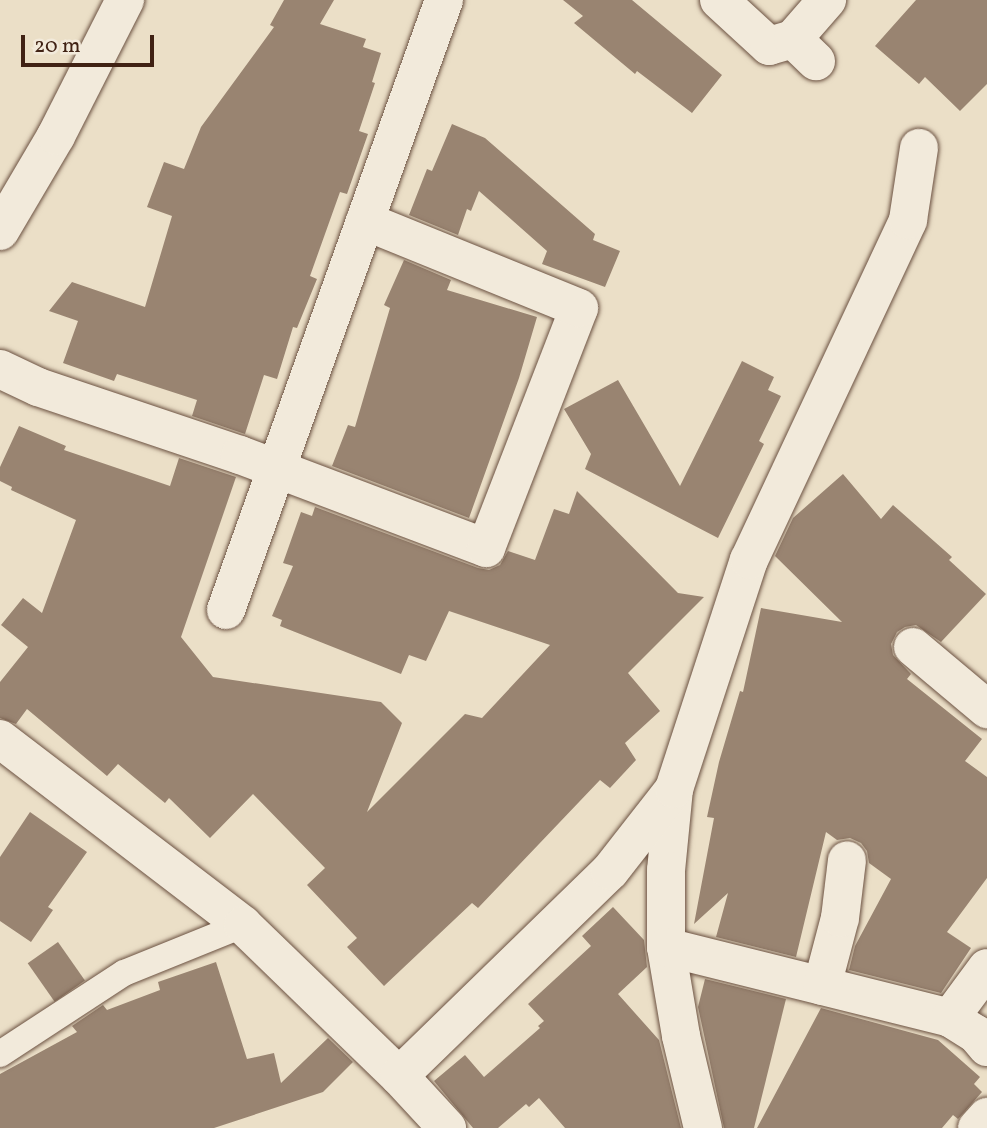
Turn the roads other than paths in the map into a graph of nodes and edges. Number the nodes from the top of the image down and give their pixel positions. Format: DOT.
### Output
graph roads {
  1 [pos="125,0"];
  2 [pos="444,0"];
  3 [pos="719,0"];
  4 [pos="827,0"];
  5 [pos="919,148"];
  6 [pos="365,221"];
  7 [pos="0,231"];
  8 [pos="4,379"];
  9 [pos="276,471"];
  10 [pos="226,610"];
  11 [pos="913,647"];
  12 [pos="987,709"];
  13 [pos="0,739"];
  14 [pos="674,789"];
  15 [pos="847,860"];
  16 [pos="243,925"];
  17 [pos="666,947"];
  18 [pos="987,968"];
  19 [pos="822,986"];
  20 [pos="950,1018"];
  21 [pos="987,1047"];
  22 [pos="0,1054"];
  23 [pos="399,1076"];
  24 [pos="987,1117"];
  25 [pos="447,1128"];
  26 [pos="703,1128"];
  27 [pos="977,1128"];
  1 -- 7 [label="street"];
  2 -- 6 [label="street"];
  3 -- 4 [label="street"];
  5 -- 14 [label="street"];
  6 -- 9 [label="street"];
  6 -- 9 [label="street"];
  8 -- 9 [label="street"];
  9 -- 10 [label="street"];
  11 -- 12 [label="street"];
  13 -- 16 [label="street"];
  14 -- 17 [label="street"];
  14 -- 23 [label="street"];
  15 -- 19 [label="street"];
  16 -- 22 [label="lane"];
  16 -- 23 [label="street"];
  17 -- 19 [label="street"];
  17 -- 26 [label="street"];
  18 -- 20 [label="street"];
  19 -- 20 [label="street"];
  20 -- 21 [label="street"];
  23 -- 25 [label="street"];
  24 -- 27 [label="street"];
}
